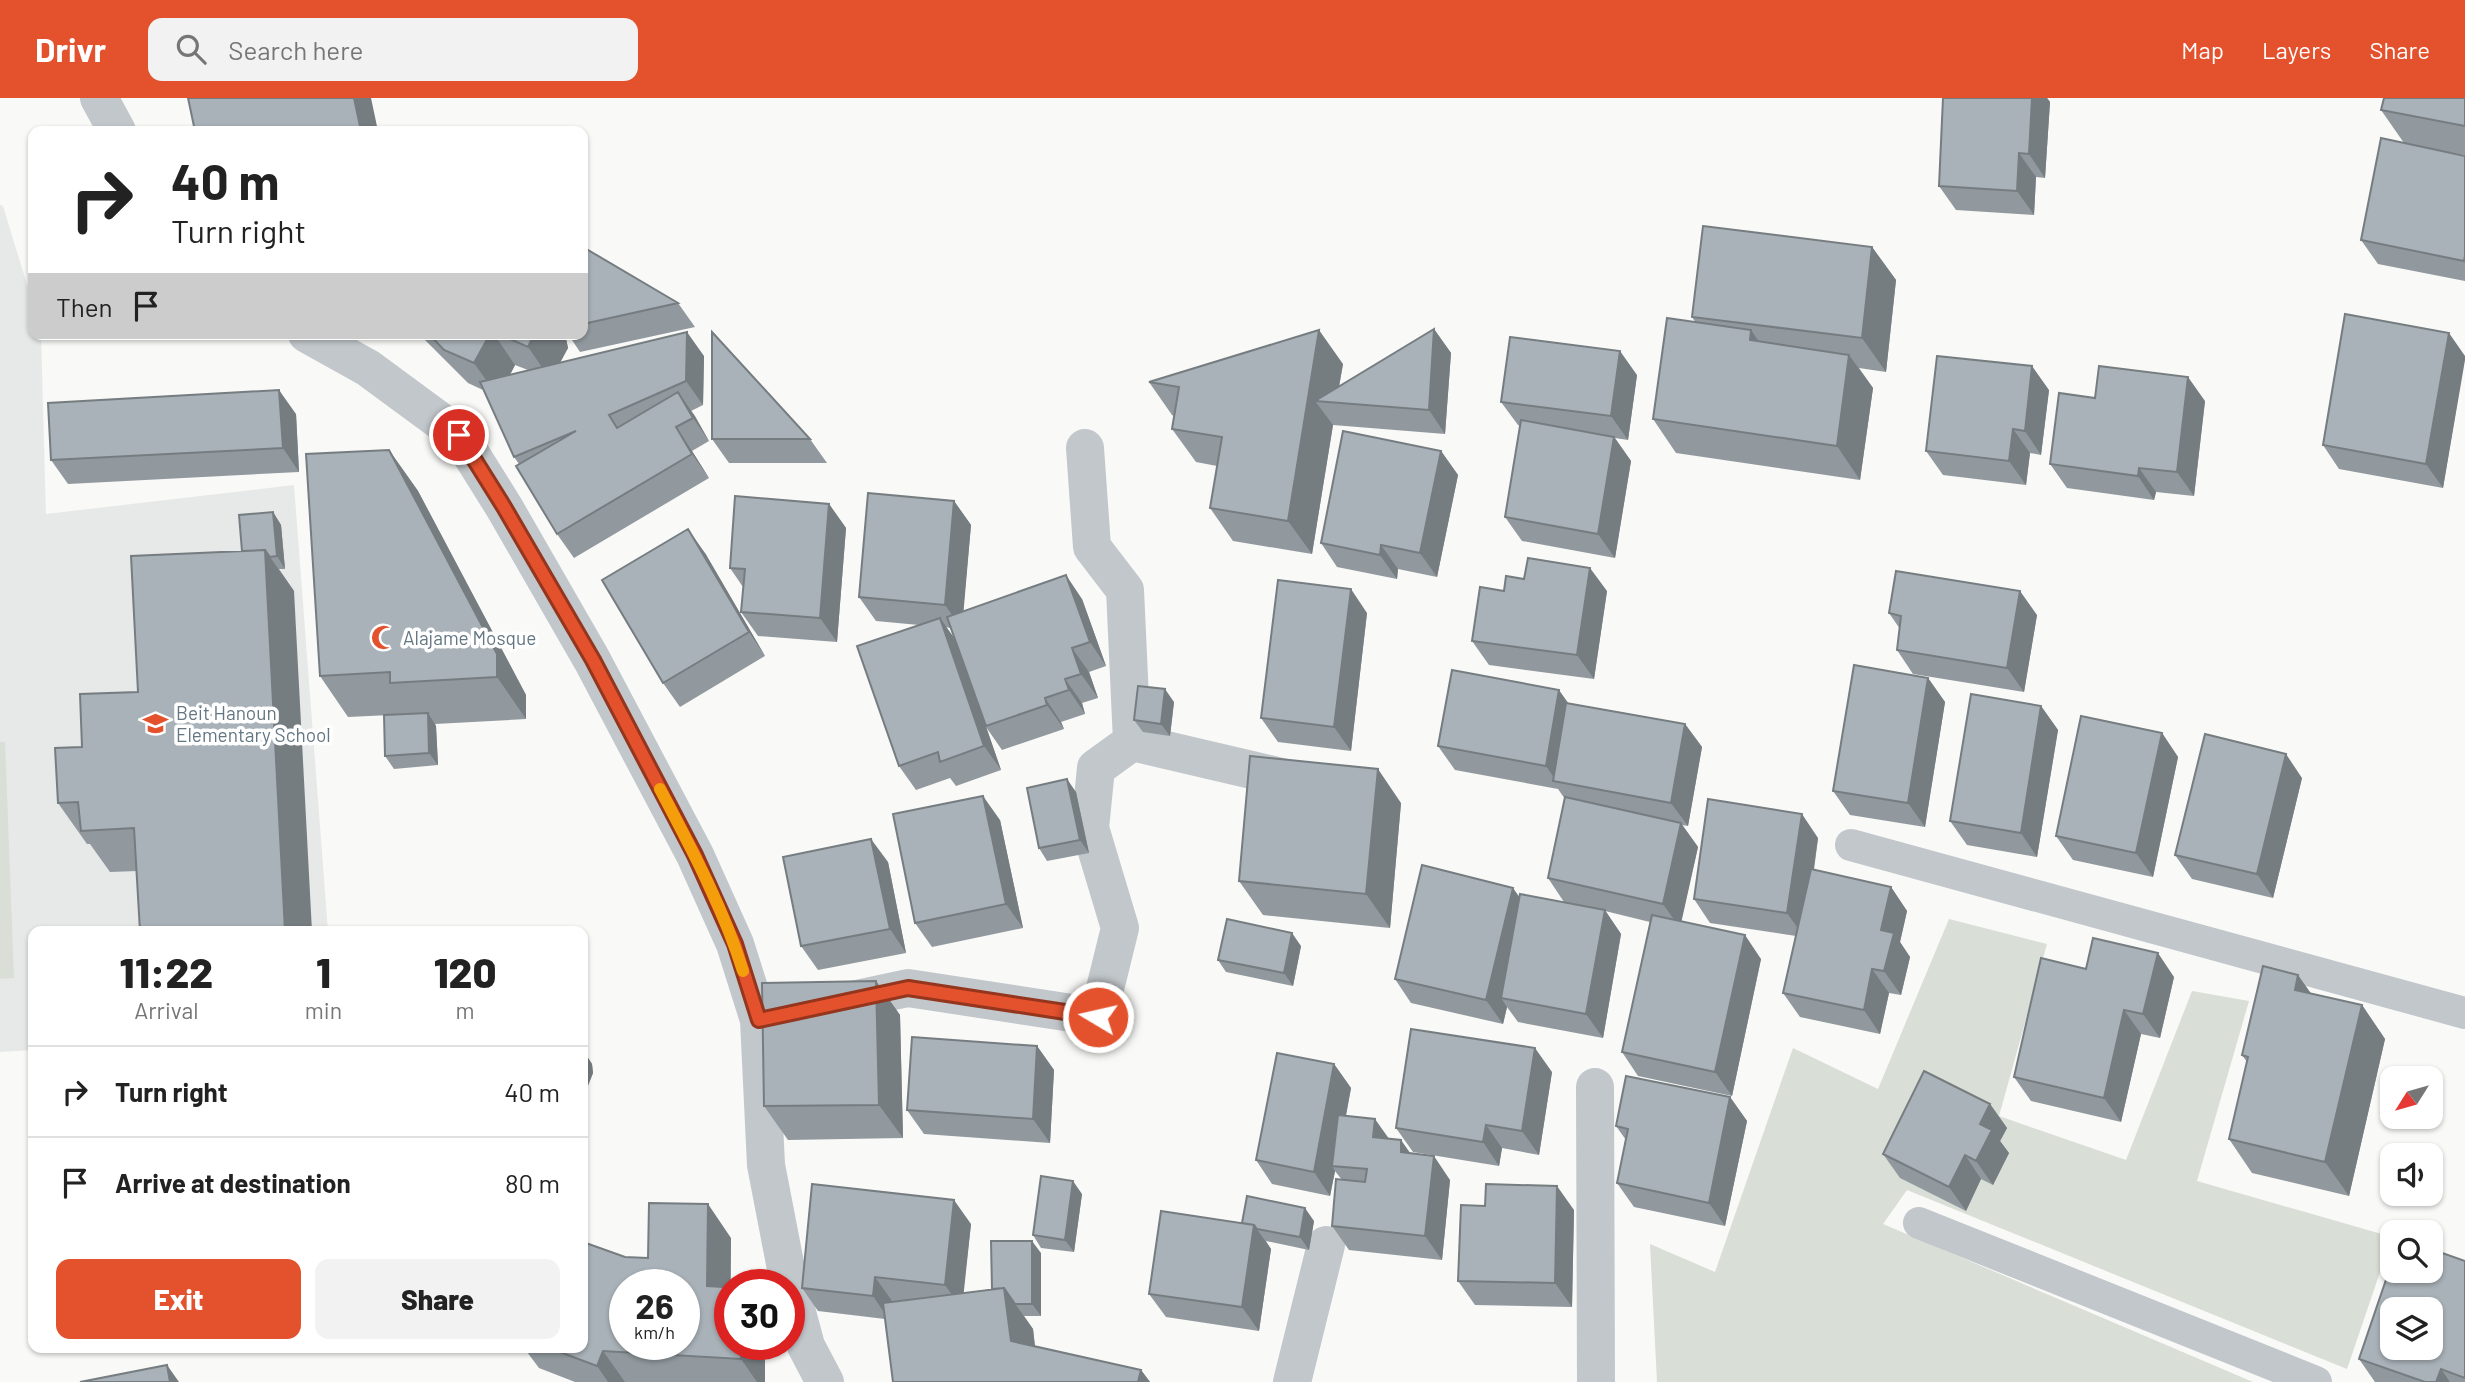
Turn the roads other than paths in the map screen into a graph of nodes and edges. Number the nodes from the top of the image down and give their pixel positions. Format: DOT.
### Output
graph roads {
  1 [pos="99,98"];
  2 [pos="114,126"];
  3 [pos="318,340"];
  4 [pos="1085,448"];
  5 [pos="1132,742"];
  6 [pos="1328,788"];
  7 [pos="1851,845"];
  8 [pos="2465,1013"];
  9 [pos="781,1015"];
  10 [pos="1595,1087"];
  11 [pos="1919,1223"];
  12 [pos="1326,1245"];
  13 [pos="825,1382"];
  14 [pos="1292,1382"];
  15 [pos="1597,1382"];
  16 [pos="2316,1382"];
  1 -- 2 [label="street"];
  3 -- 9 [label="street"];
  4 -- 5 [label="street"];
  5 -- 6 [label="street"];
  5 -- 9 [label="street"];
  7 -- 8 [label="lane"];
  9 -- 13 [label="street"];
  10 -- 15 [label="street"];
  11 -- 16 [label="lane"];
  12 -- 14 [label="street"];
}
